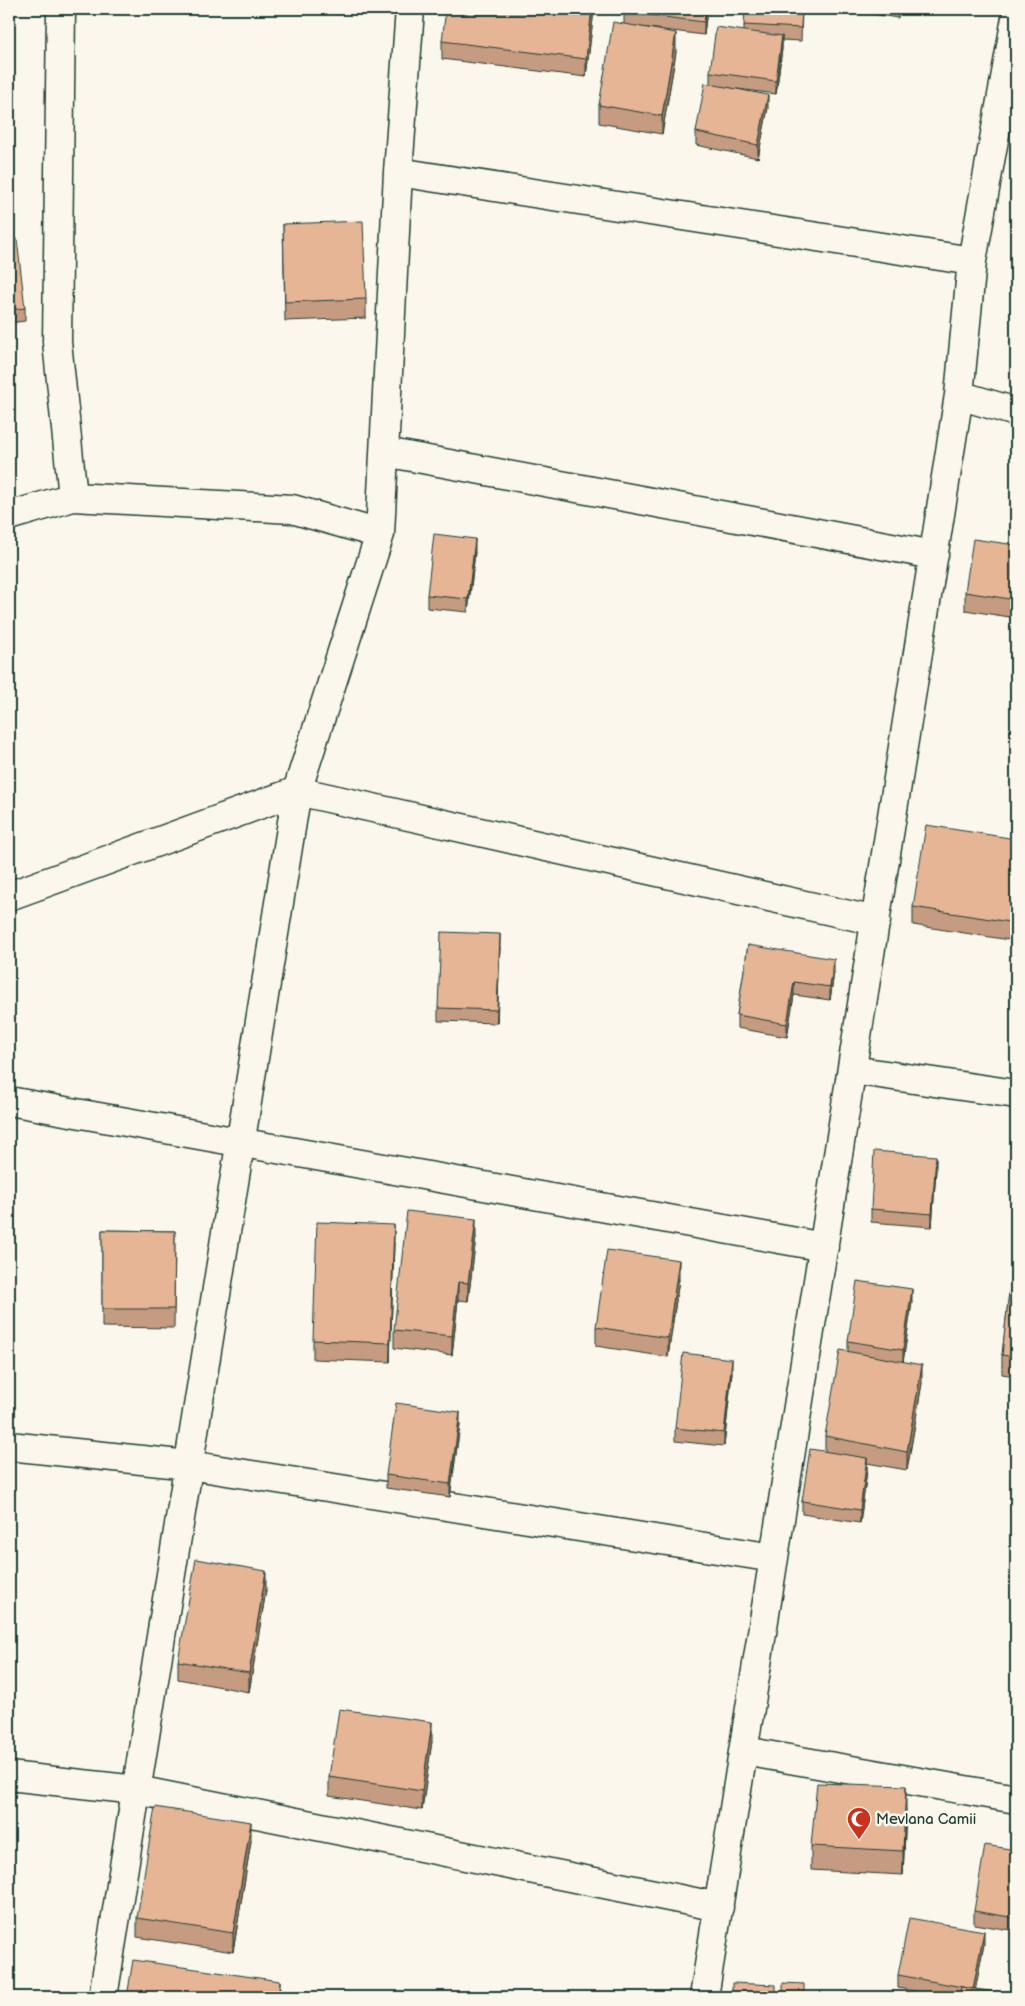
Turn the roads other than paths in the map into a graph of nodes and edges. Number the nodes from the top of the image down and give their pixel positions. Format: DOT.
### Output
graph roads {
  1 [pos="61,9"];
  2 [pos="410,9"];
  3 [pos="1016,18"];
  4 [pos="398,172"];
  5 [pos="972,261"];
  6 [pos="959,395"];
  7 [pos="1016,412"];
  8 [pos="385,452"];
  9 [pos="73,497"];
  10 [pos="9,516"];
  11 [pos="380,534"];
  12 [pos="934,555"];
  13 [pos="297,791"];
  14 [pos="9,896"];
  15 [pos="876,921"];
  16 [pos="852,1070"];
  17 [pos="1016,1094"];
  18 [pos="9,1101"];
  19 [pos="240,1144"];
  20 [pos="824,1247"];
  21 [pos="9,1446"];
  22 [pos="189,1465"];
  23 [pos="774,1558"];
  24 [pos="744,1751"];
  25 [pos="9,1776"];
  26 [pos="137,1790"];
  27 [pos="1016,1799"];
  28 [pos="719,1907"];
  29 [pos="104,1997"];
  30 [pos="704,1997"];
  1 -- 9 [label="street"];
  2 -- 4 [label="street"];
  3 -- 5 [label="street"];
  4 -- 5 [label="street"];
  4 -- 8 [label="street"];
  5 -- 6 [label="street"];
  6 -- 7 [label="street"];
  6 -- 12 [label="street"];
  8 -- 11 [label="street"];
  8 -- 12 [label="street"];
  9 -- 10 [label="street"];
  9 -- 11 [label="street"];
  11 -- 13 [label="street"];
  12 -- 15 [label="street"];
  13 -- 14 [label="street"];
  13 -- 15 [label="street"];
  13 -- 19 [label="street"];
  15 -- 16 [label="street"];
  16 -- 17 [label="street"];
  16 -- 20 [label="street"];
  18 -- 19 [label="street"];
  19 -- 20 [label="street"];
  19 -- 22 [label="street"];
  20 -- 23 [label="street"];
  21 -- 22 [label="street"];
  22 -- 23 [label="street"];
  22 -- 26 [label="street"];
  23 -- 24 [label="street"];
  24 -- 27 [label="street"];
  24 -- 28 [label="street"];
  25 -- 26 [label="street"];
  26 -- 28 [label="street"];
  26 -- 29 [label="street"];
  28 -- 30 [label="street"];
}
